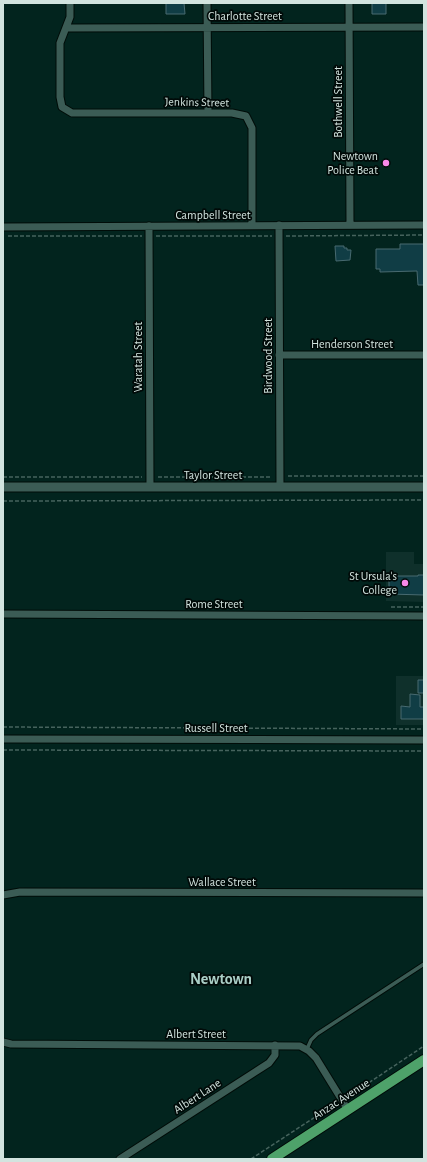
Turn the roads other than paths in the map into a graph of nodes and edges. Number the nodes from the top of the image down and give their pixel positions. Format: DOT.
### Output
graph roads {
  1 [pos="70,3"];
  2 [pos="207,3"];
  3 [pos="349,3"];
  4 [pos="208,27"];
  5 [pos="349,27"];
  6 [pos="424,27"];
  7 [pos="66,28"];
  8 [pos="208,113"];
  9 [pos="252,225"];
  10 [pos="424,225"];
  11 [pos="149,226"];
  12 [pos="279,226"];
  13 [pos="350,226"];
  14 [pos="3,227"];
  15 [pos="279,355"];
  16 [pos="424,355"];
  17 [pos="3,487"];
  18 [pos="150,487"];
  19 [pos="280,487"];
  20 [pos="424,487"];
  21 [pos="3,614"];
  22 [pos="424,616"];
  23 [pos="5,738"];
  24 [pos="424,740"];
  25 [pos="3,890"];
  26 [pos="20,892"];
  27 [pos="424,893"];
  28 [pos="3,895"];
  29 [pos="424,964"];
  30 [pos="3,1042"];
  31 [pos="11,1044"];
  32 [pos="275,1045"];
  33 [pos="3,1046"];
  34 [pos="306,1049"];
  35 [pos="424,1060"];
  36 [pos="348,1110"];
  37 [pos="120,1159"];
  38 [pos="272,1159"];
  1 -- 7 [label="street"];
  2 -- 4 [label="street"];
  3 -- 5 [label="street, Bothwell Street"];
  4 -- 5 [label="street, Charlotte Street"];
  4 -- 7 [label="street, Charlotte Street"];
  4 -- 8 [label="street"];
  5 -- 6 [label="street, Charlotte Street"];
  5 -- 13 [label="street, Bothwell Street"];
  7 -- 8 [label="street, Jenkins Street"];
  8 -- 9 [label="street, Jenkins Street"];
  9 -- 11 [label="street, Campbell Street"];
  9 -- 12 [label="street, Campbell Street"];
  10 -- 13 [label="street, Campbell Street"];
  11 -- 14 [label="street, Campbell Street"];
  11 -- 18 [label="street, Waratah Street"];
  12 -- 13 [label="street, Campbell Street"];
  12 -- 15 [label="street, Birdwood Street"];
  15 -- 16 [label="street, Henderson Street"];
  15 -- 19 [label="street, Birdwood Street"];
  17 -- 18 [label="street, Taylor Street"];
  18 -- 19 [label="street, Taylor Street"];
  19 -- 20 [label="street, Taylor Street"];
  21 -- 22 [label="street, Rome Street"];
  23 -- 24 [label="street, Russell Street"];
  25 -- 26 [label="street, Wallace Street"];
  26 -- 27 [label="street, Wallace Street"];
  26 -- 28 [label="street, Wallace Street"];
  29 -- 34 [label="lane"];
  30 -- 31 [label="street, Albert Street"];
  31 -- 32 [label="street, Albert Street"];
  31 -- 33 [label="street, Albert Street"];
  32 -- 34 [label="street, Albert Street"];
  32 -- 37 [label="street, Albert Lane"];
  34 -- 36 [label="street"];
  35 -- 36 [label="main road, Anzac Avenue"];
  36 -- 38 [label="main road, Anzac Avenue"];
}
